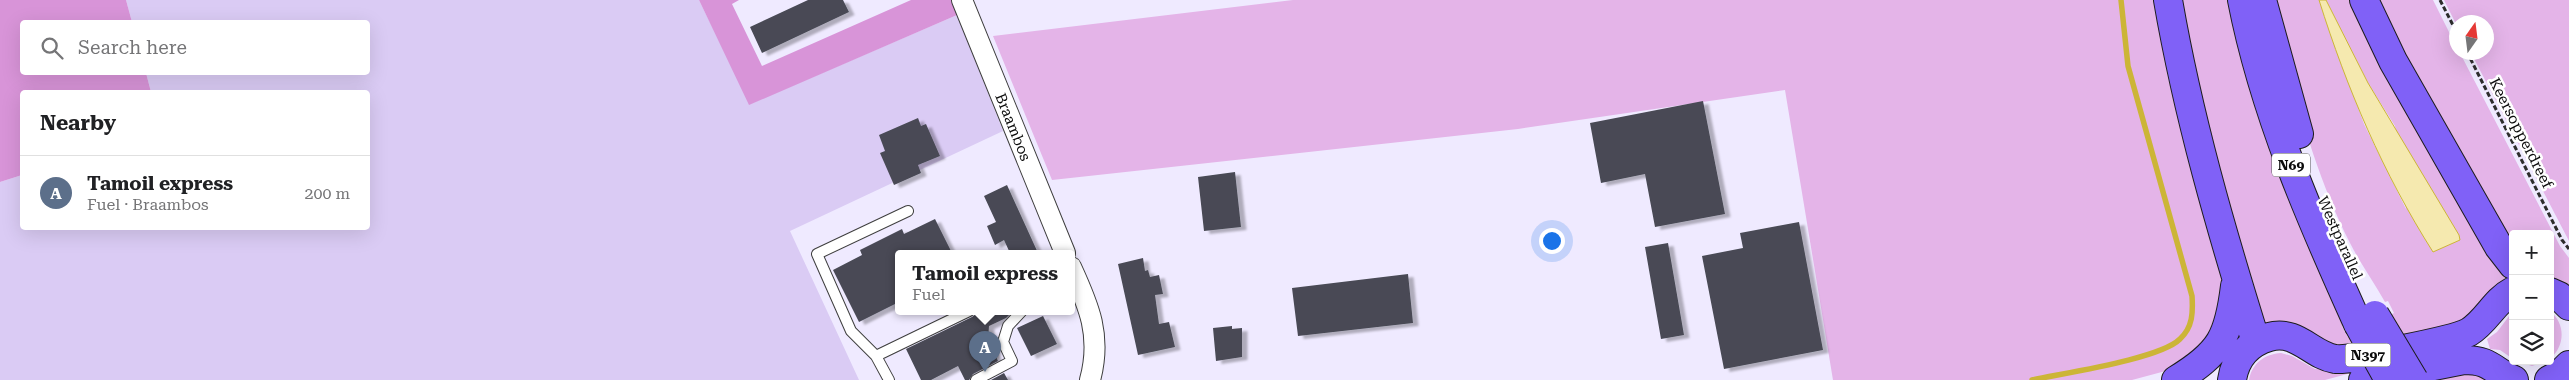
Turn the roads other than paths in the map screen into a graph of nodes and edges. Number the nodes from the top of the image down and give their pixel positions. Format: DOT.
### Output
graph roads {
  1 [pos="962,0"];
  2 [pos="2168,0"];
  3 [pos="2242,0"];
  4 [pos="2262,0"];
  5 [pos="2364,0"];
  6 [pos="908,211"];
  7 [pos="1064,250"];
  8 [pos="2509,260"];
  9 [pos="2236,279"];
  10 [pos="1075,280"];
  11 [pos="2509,293"];
  12 [pos="2554,294"];
  13 [pos="2569,306"];
  14 [pos="961,315"];
  15 [pos="1018,315"];
  16 [pos="2367,320"];
  17 [pos="2256,342"];
  18 [pos="876,356"];
  19 [pos="2569,365"];
  20 [pos="2230,379"];
  21 [pos="889,380"];
  22 [pos="976,380"];
  23 [pos="1090,380"];
  24 [pos="2176,380"];
  25 [pos="2363,380"];
  26 [pos="2389,380"];
  27 [pos="2414,380"];
  28 [pos="2514,380"];
  29 [pos="2549,380"];
  1 -- 7 [label="street, Braambos"];
  2 -- 9 [label="main road"];
  3 -- 16 [label="main road, Westparallel / N69"];
  4 -- 16 [label="main road, Westparallel / N69"];
  5 -- 8 [label="main road"];
  6 -- 18 [label="lane"];
  9 -- 17 [label="main road"];
  9 -- 24 [label="main road"];
  10 -- 23 [label="street"];
  11 -- 17 [label="main road, N397"];
  12 -- 13 [label="main road"];
  14 -- 18 [label="lane"];
  15 -- 22 [label="lane"];
  16 -- 26 [label="main road, Westparallel / N69, bridge"];
  16 -- 27 [label="main road, Westparallel / N69, bridge"];
  17 -- 20 [label="main road"];
  18 -- 21 [label="lane"];
  19 -- 29 [label="main road"];
  25 -- 28 [label="main road, N397"];
}
